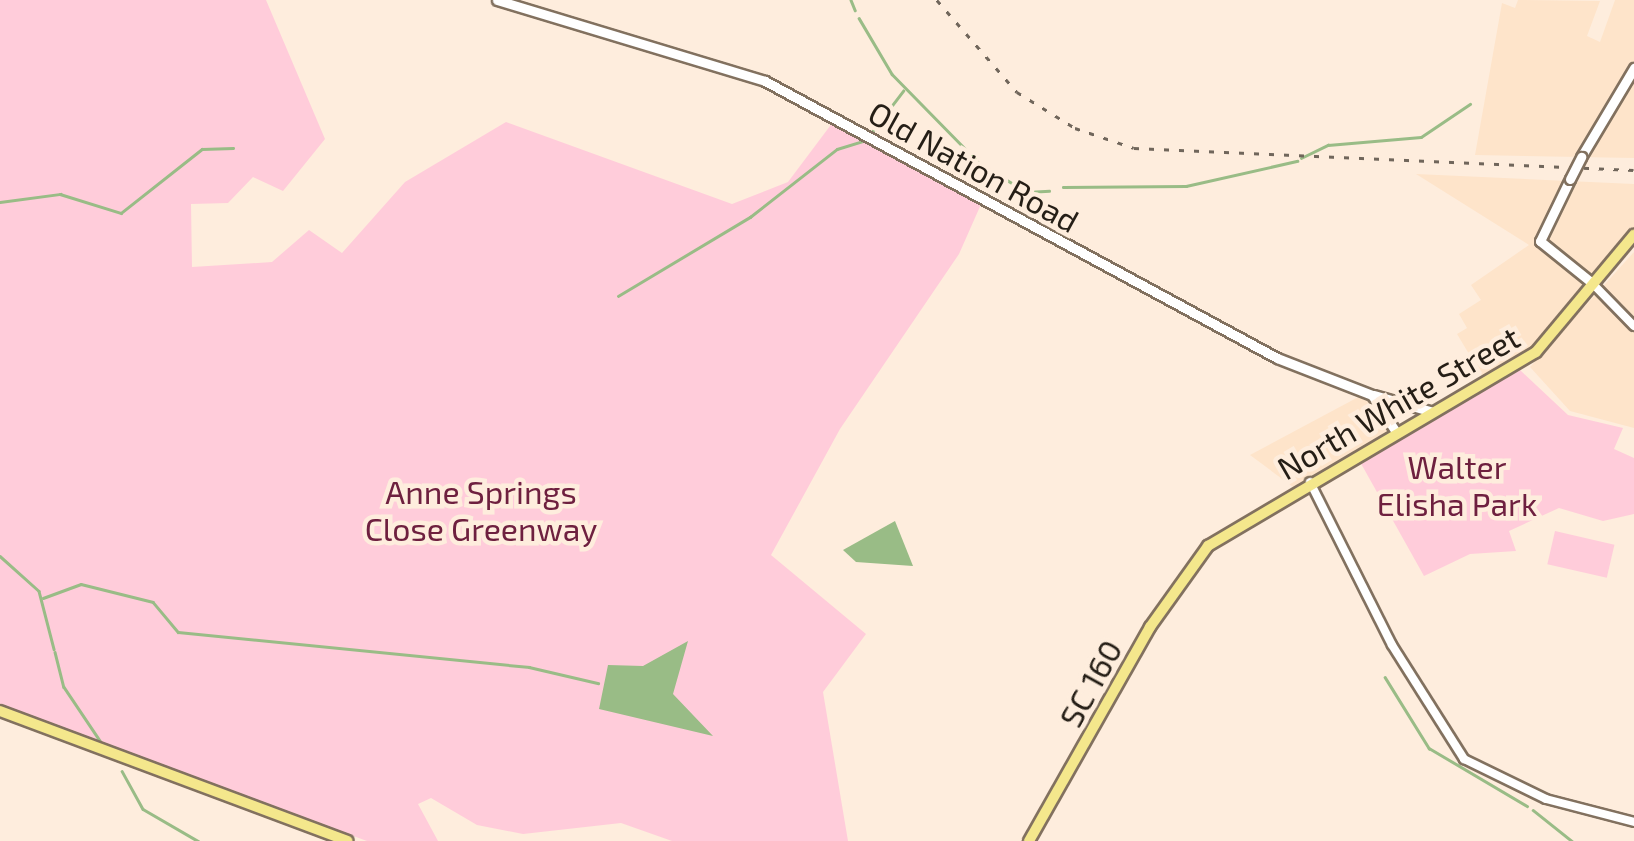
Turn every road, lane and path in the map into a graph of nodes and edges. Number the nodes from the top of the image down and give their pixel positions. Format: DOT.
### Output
graph roads {
  1 [pos="497,0"];
  2 [pos="1634,68"];
  3 [pos="1634,235"];
  4 [pos="1592,283"];
  5 [pos="1634,326"];
  6 [pos="1372,395"];
  7 [pos="1433,412"];
  8 [pos="1396,432"];
  9 [pos="1310,482"];
  10 [pos="1204,550"];
  11 [pos="0,712"];
  12 [pos="1634,822"];
  13 [pos="348,841"];
  14 [pos="1028,841"];
  1 -- 6 [label="main road, Old Nation Road"];
  2 -- 4 [label="main road, bridge"];
  3 -- 4 [label="main road, North White Street"];
  4 -- 5 [label="street"];
  4 -- 7 [label="main road, North White Street"];
  6 -- 7 [label="main road, Old Nation Road"];
  6 -- 8 [label="main road"];
  7 -- 8 [label="main road, North White Street"];
  8 -- 9 [label="main road, North White Street / SC 160"];
  9 -- 10 [label="main road, North White Street / SC 160"];
  9 -- 12 [label="street"];
  10 -- 14 [label="main road, SC 160 / SC 160"];
  11 -- 13 [label="main road"];
}
